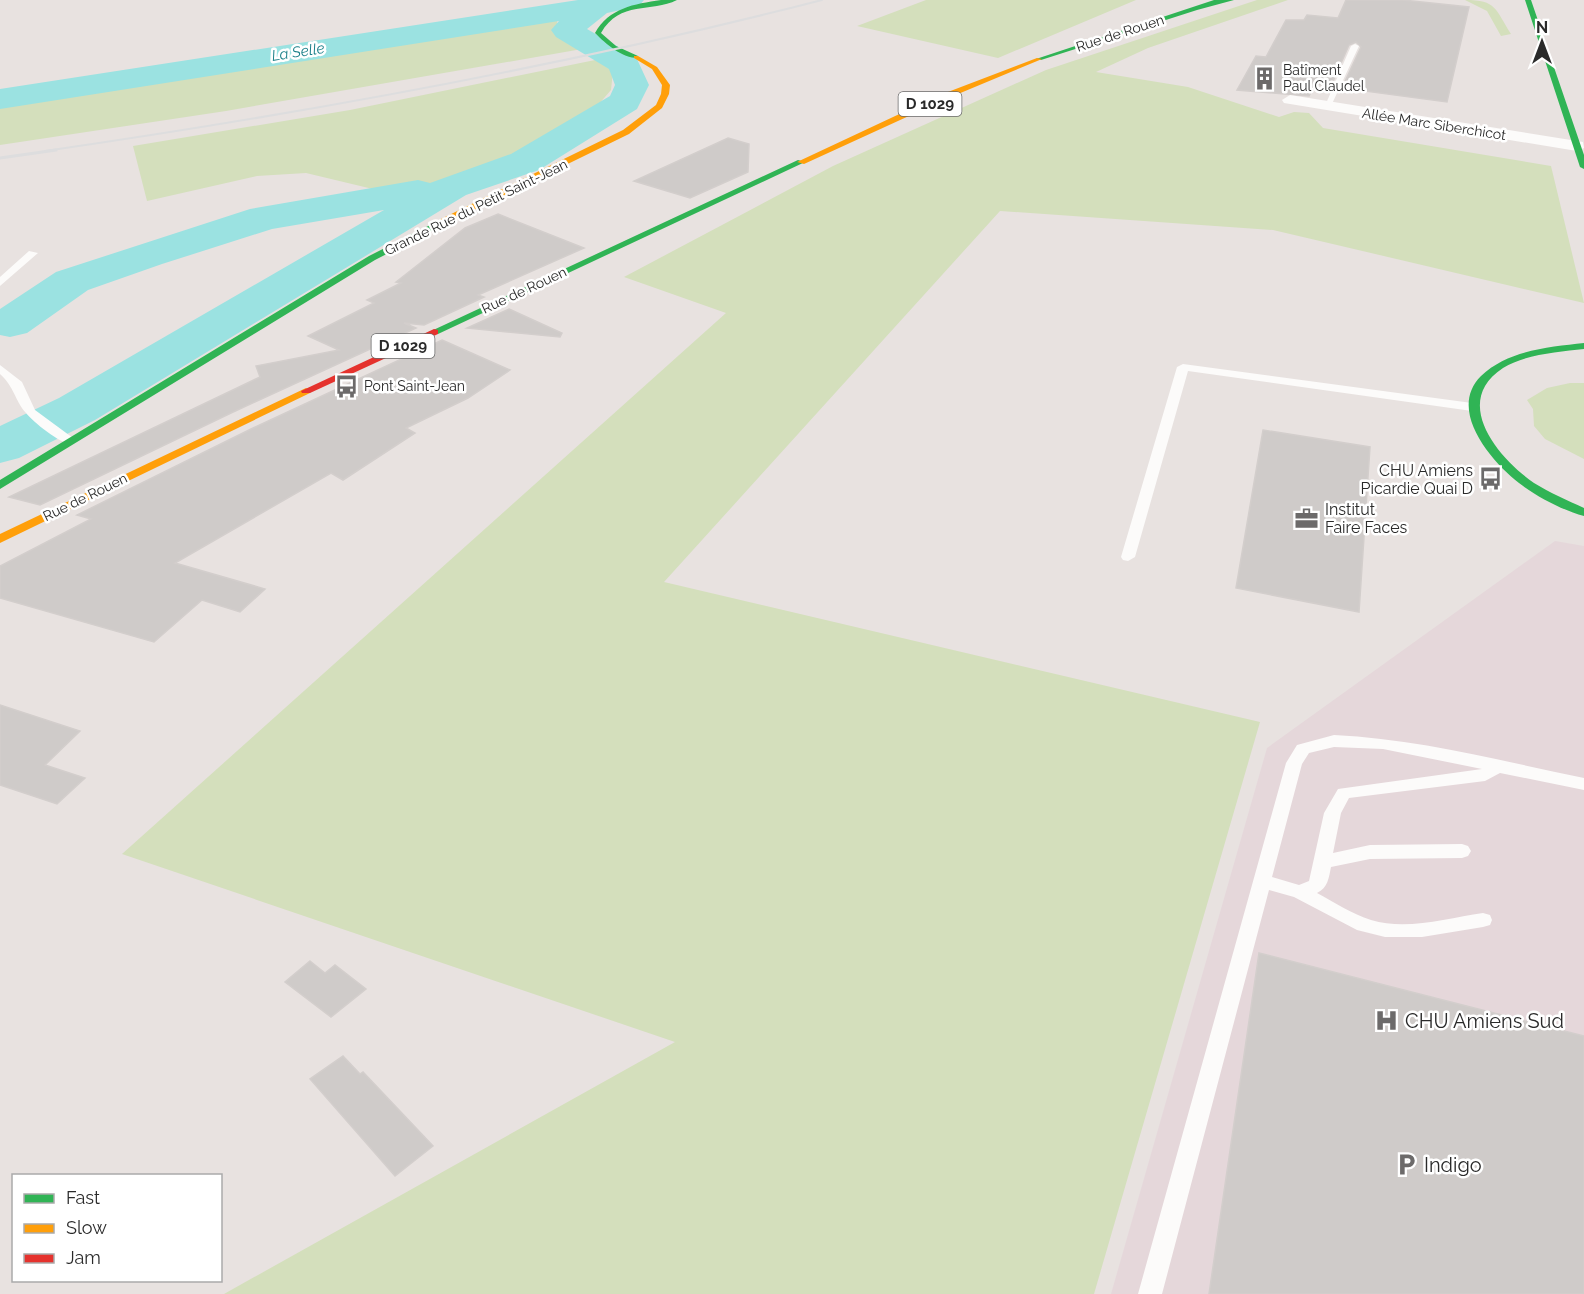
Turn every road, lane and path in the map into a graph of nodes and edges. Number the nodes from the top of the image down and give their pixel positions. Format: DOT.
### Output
graph roads {
  1 [pos="674,0"];
  2 [pos="1180,0"];
  3 [pos="1220,0"];
  4 [pos="1231,0"];
  5 [pos="1528,0"];
  6 [pos="1198,8"];
  7 [pos="1520,20"];
  8 [pos="1539,39"];
  9 [pos="1354,46"];
  10 [pos="1054,53"];
  11 [pos="1290,100"];
  12 [pos="1327,106"];
  13 [pos="1577,146"];
  14 [pos="1584,167"];
  15 [pos="33,253"];
  16 [pos="0,283"];
  17 [pos="1584,346"];
  18 [pos="0,368"];
  19 [pos="1472,407"];
  20 [pos="69,441"];
  21 [pos="0,485"];
  22 [pos="1584,512"];
  23 [pos="0,539"];
  24 [pos="1128,557"];
  25 [pos="1499,765"];
  26 [pos="1584,784"];
  27 [pos="1462,851"];
  28 [pos="1325,861"];
  29 [pos="1262,881"];
  30 [pos="1300,892"];
  31 [pos="1483,920"];
  32 [pos="1150,1294"];
  1 -- 20 [label="street, Grande Rue du Petit Saint-Jean"];
  2 -- 10 [label="street, Rue de Rouen / D 1029"];
  3 -- 6 [label="street, Rue de Rouen / D 1029"];
  4 -- 6 [label="street"];
  5 -- 8 [label="street"];
  6 -- 10 [label="street, Rue de Rouen / D 1029"];
  7 -- 8 [label="street"];
  8 -- 13 [label="street"];
  9 -- 12 [label="lane"];
  10 -- 23 [label="street, Rue de Rouen / D 1029"];
  11 -- 12 [label="street, Allée Marc Siberchicot"];
  12 -- 13 [label="street, Allée Marc Siberchicot"];
  13 -- 14 [label="street"];
  15 -- 16 [label="lane"];
  17 -- 19 [label="street"];
  18 -- 20 [label="lane"];
  19 -- 22 [label="street"];
  19 -- 24 [label="lane"];
  20 -- 21 [label="street, Grande Rue du Petit Saint-Jean"];
  25 -- 26 [label="lane"];
  25 -- 28 [label="lane"];
  25 -- 29 [label="lane"];
  27 -- 28 [label="lane"];
  28 -- 30 [label="lane"];
  29 -- 30 [label="lane"];
  29 -- 32 [label="lane"];
  30 -- 31 [label="lane"];
}
